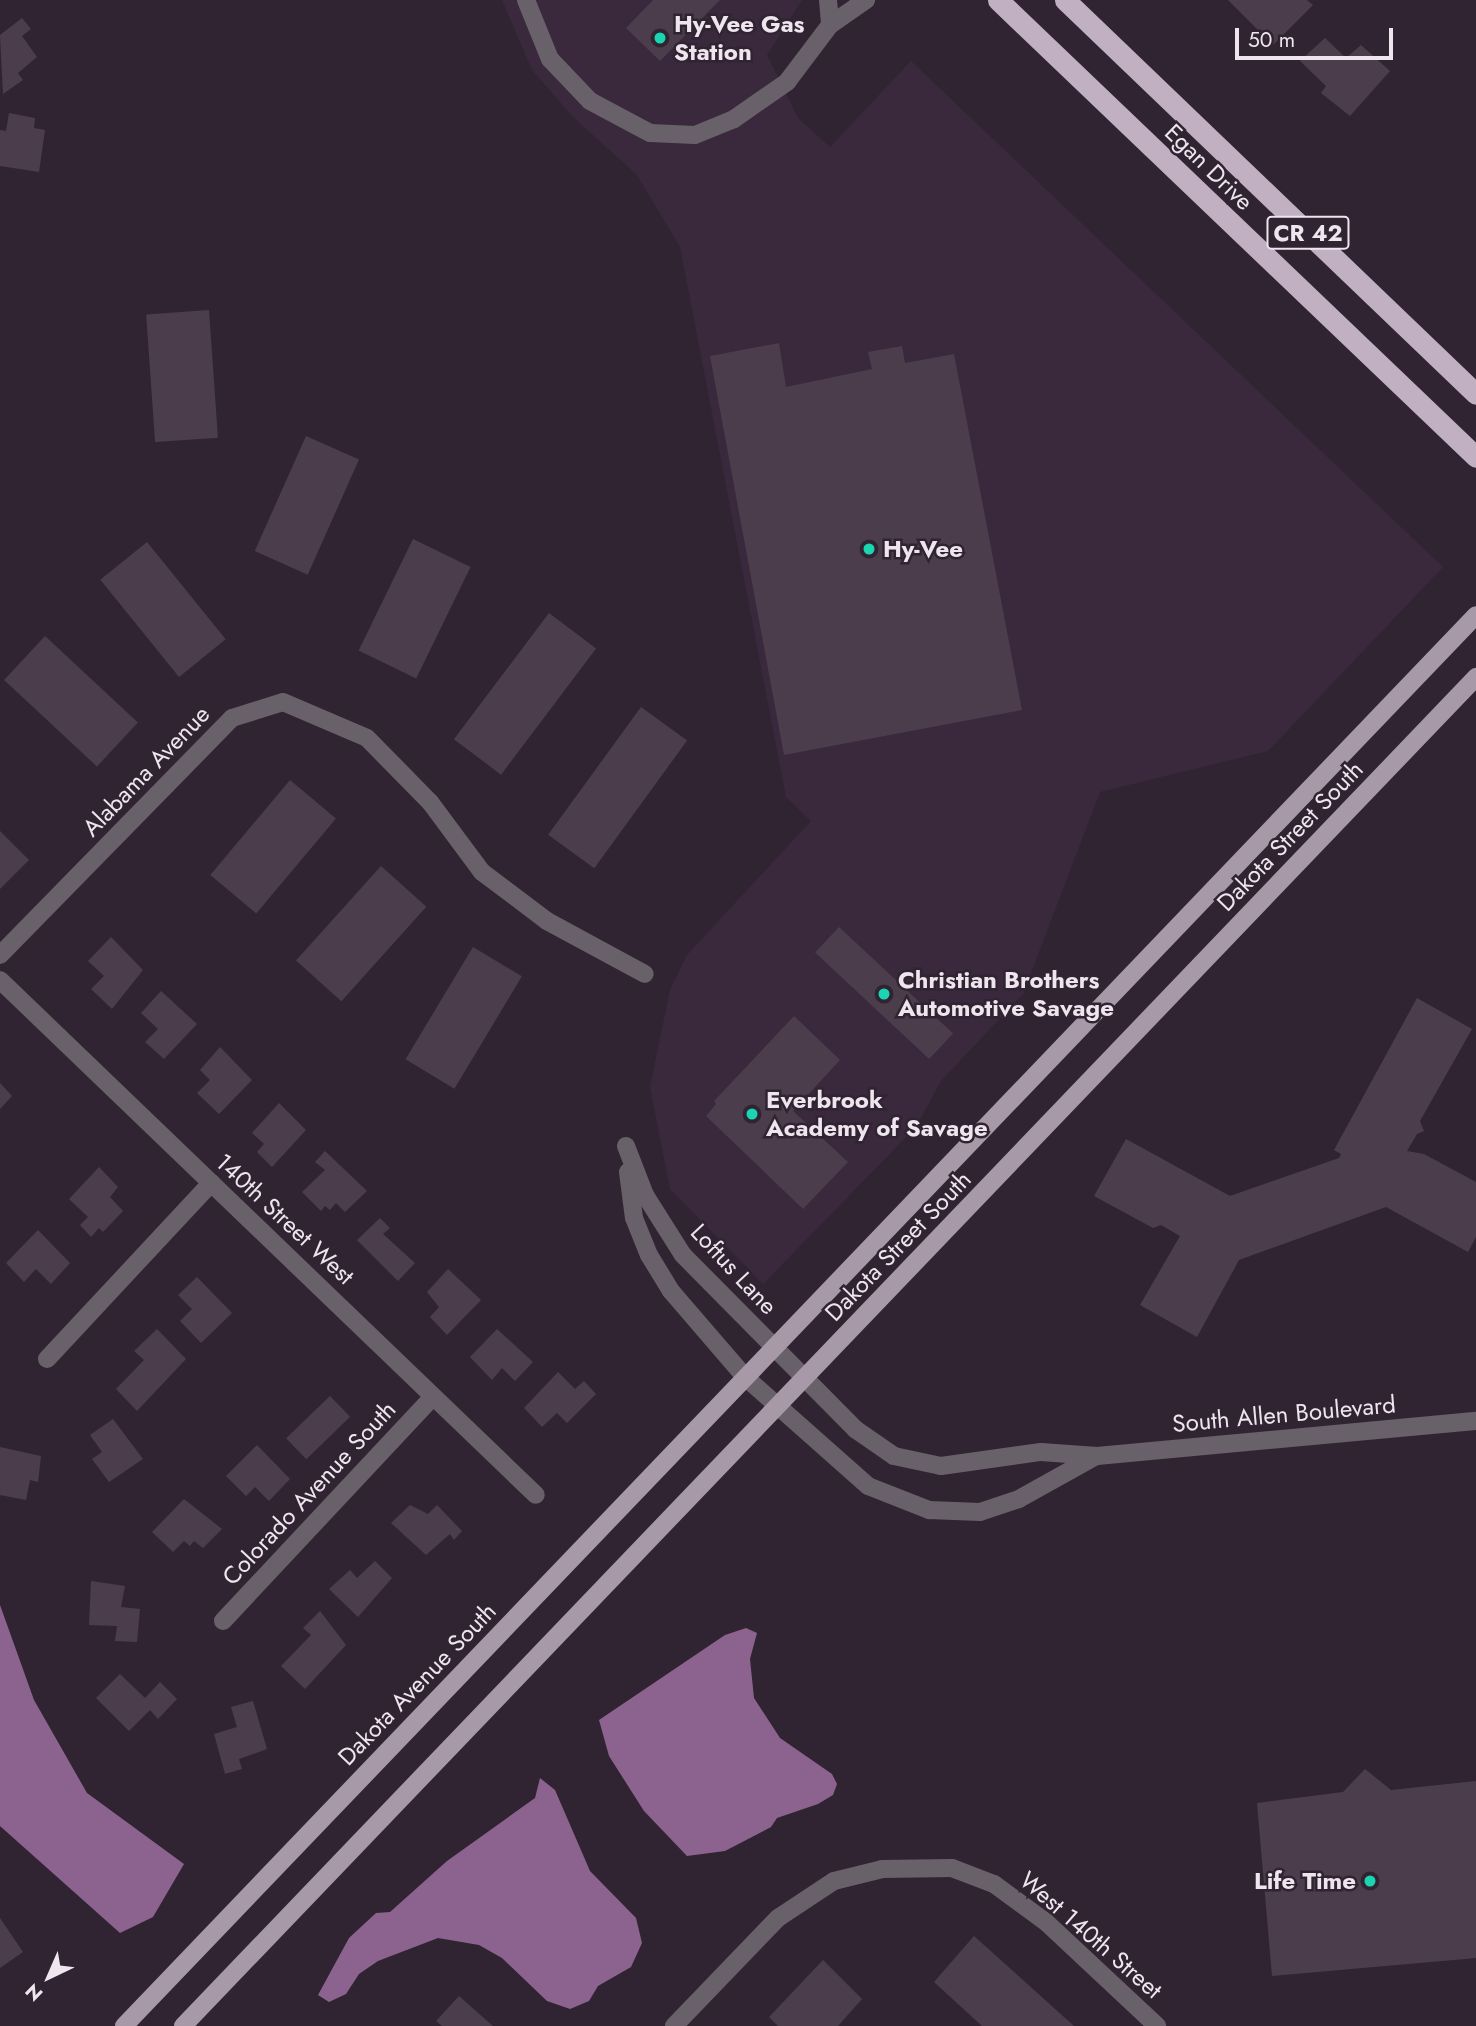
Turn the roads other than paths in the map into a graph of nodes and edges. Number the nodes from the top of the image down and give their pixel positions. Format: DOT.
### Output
graph roads {
  1 [pos="526,0"];
  2 [pos="828,0"];
  3 [pos="866,0"];
  4 [pos="998,0"];
  5 [pos="1065,0"];
  6 [pos="830,25"];
  7 [pos="1476,394"];
  8 [pos="1476,457"];
  9 [pos="1476,615"];
  10 [pos="1476,677"];
  11 [pos="0,955"];
  12 [pos="645,974"];
  13 [pos="0,980"];
  14 [pos="626,1146"];
  15 [pos="628,1169"];
  16 [pos="211,1183"];
  17 [pos="773,1349"];
  18 [pos="47,1359"];
  19 [pos="745,1377"];
  20 [pos="804,1380"];
  21 [pos="431,1399"];
  22 [pos="777,1408"];
  23 [pos="1476,1421"];
  24 [pos="1097,1456"];
  25 [pos="536,1495"];
  26 [pos="223,1621"];
  27 [pos="124,2026"];
  28 [pos="183,2026"];
  29 [pos="674,2026"];
  30 [pos="1157,2026"];
  1 -- 6 [label="street"];
  2 -- 6 [label="street"];
  3 -- 6 [label="street"];
  4 -- 8 [label="highway, Egan Drive / CR 42"];
  5 -- 7 [label="highway, Egan Drive / CR 42"];
  9 -- 17 [label="main road, Dakota Street South"];
  10 -- 20 [label="main road, Dakota Street South"];
  11 -- 12 [label="street, Alabama Avenue"];
  13 -- 16 [label="street, 140th Street West"];
  14 -- 17 [label="street, Loftus Lane"];
  15 -- 19 [label="street"];
  16 -- 18 [label="street"];
  16 -- 21 [label="street, 140th Street West"];
  17 -- 19 [label="main road, Dakota Street South"];
  17 -- 20 [label="street, South Allen Boulevard"];
  19 -- 22 [label="street, South Allen Boulevard"];
  19 -- 27 [label="main road, Dakota Avenue South"];
  20 -- 22 [label="main road, Dakota Street South"];
  20 -- 24 [label="street, South Allen Boulevard"];
  21 -- 25 [label="street, 140th Street West"];
  21 -- 26 [label="street, Colorado Avenue South"];
  22 -- 24 [label="street, South Allen Boulevard"];
  22 -- 28 [label="main road, Dakota Street South"];
  23 -- 24 [label="street, South Allen Boulevard"];
  29 -- 30 [label="street, West 140th Street"];
}
